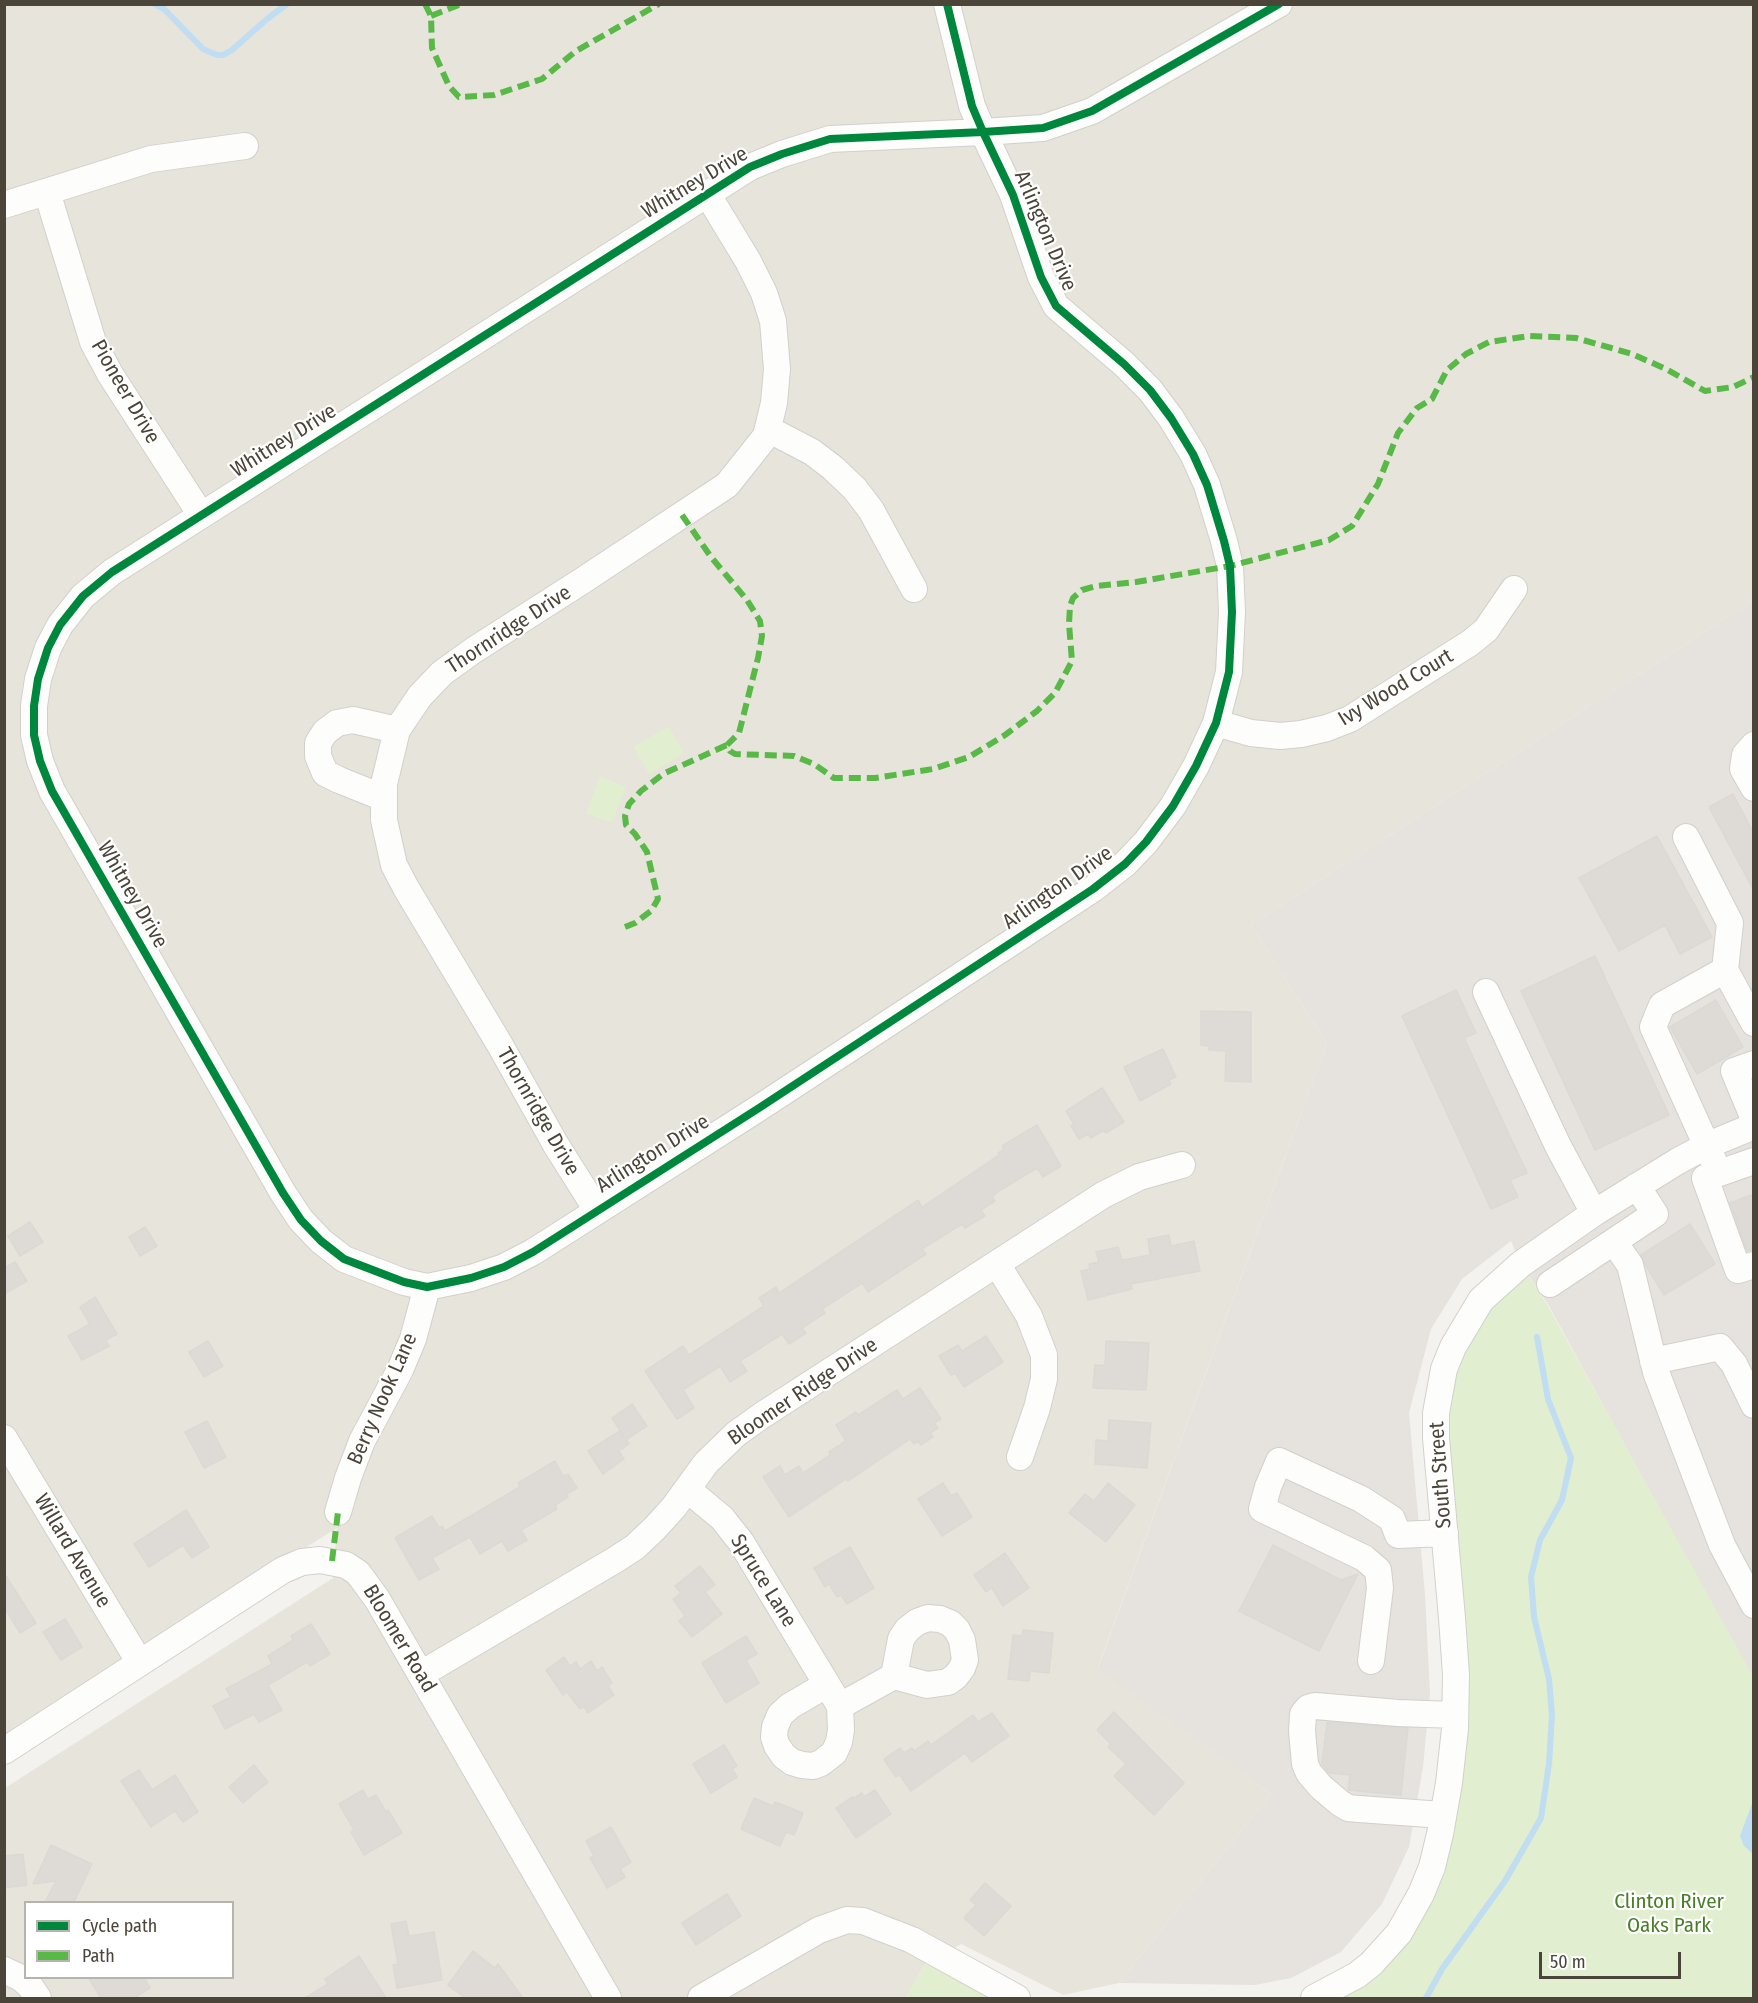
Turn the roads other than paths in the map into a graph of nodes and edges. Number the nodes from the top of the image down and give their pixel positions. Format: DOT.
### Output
graph roads {
  1 [pos="947,4"];
  2 [pos="1279,4"];
  3 [pos="1247,12"];
  4 [pos="983,132"];
  5 [pos="245,146"];
  6 [pos="46,192"];
  7 [pos="708,195"];
  8 [pos="4,205"];
  9 [pos="768,429"];
  10 [pos="201,515"];
  11 [pos="914,589"];
  12 [pos="1514,589"];
  13 [pos="1216,723"];
  14 [pos="397,730"];
  15 [pos="1754,745"];
  16 [pos="1754,788"];
  17 [pos="384,798"];
  18 [pos="1686,837"];
  19 [pos="1725,969"];
  20 [pos="1486,992"];
  21 [pos="1754,1023"];
  22 [pos="1754,1064"];
  23 [pos="1754,1119"];
  24 [pos="1754,1126"];
  25 [pos="1708,1145"];
  26 [pos="1754,1161"];
  27 [pos="1182,1165"];
  28 [pos="1719,1173"];
  29 [pos="1637,1186"];
  30 [pos="597,1210"];
  31 [pos="1594,1213"];
  32 [pos="1614,1242"];
  33 [pos="997,1264"];
  34 [pos="1754,1265"];
  35 [pos="1550,1284"];
  36 [pos="427,1287"];
  37 [pos="1653,1361"];
  38 [pos="1754,1405"];
  39 [pos="4,1438"];
  40 [pos="1020,1457"];
  41 [pos="687,1490"];
  42 [pos="338,1512"];
  43 [pos="1445,1533"];
  44 [pos="1398,1535"];
  45 [pos="1378,1570"];
  46 [pos="1754,1605"];
  47 [pos="1371,1661"];
  48 [pos="140,1663"];
  49 [pos="421,1674"];
  50 [pos="894,1676"];
  51 [pos="826,1685"];
  52 [pos="840,1706"];
  53 [pos="1455,1715"];
  54 [pos="4,1750"];
  55 [pos="1443,1815"];
  56 [pos="4,1971"];
  57 [pos="38,1998"];
  58 [pos="608,1998"];
  59 [pos="701,1998"];
  60 [pos="1017,1998"];
  61 [pos="1314,1998"];
  1 -- 4 [label="street, Arlington Drive"];
  2 -- 3 [label="street, Whitney Drive"];
  3 -- 4 [label="street, Whitney Drive"];
  4 -- 7 [label="street, Whitney Drive"];
  4 -- 13 [label="street, Arlington Drive"];
  5 -- 6 [label="street"];
  6 -- 8 [label="street"];
  6 -- 10 [label="street, Pioneer Drive"];
  7 -- 9 [label="street, Thornridge Drive"];
  7 -- 10 [label="street, Whitney Drive"];
  9 -- 11 [label="street"];
  9 -- 14 [label="street, Thornridge Drive"];
  10 -- 36 [label="street, Whitney Drive"];
  12 -- 13 [label="street, Ivy Wood Court"];
  13 -- 30 [label="street, Arlington Drive"];
  14 -- 17 [label="street, Thornridge Drive"];
  14 -- 17 [label="street"];
  15 -- 16 [label="street"];
  17 -- 30 [label="street, Thornridge Drive"];
  18 -- 19 [label="street"];
  19 -- 21 [label="street"];
  19 -- 25 [label="street"];
  20 -- 31 [label="street"];
  22 -- 23 [label="street"];
  24 -- 25 [label="street, South Street"];
  25 -- 28 [label="street"];
  25 -- 29 [label="street, South Street"];
  26 -- 28 [label="street"];
  27 -- 33 [label="street, Bloomer Ridge Drive"];
  28 -- 34 [label="street"];
  29 -- 31 [label="street, South Street"];
  29 -- 32 [label="street"];
  30 -- 36 [label="street, Arlington Drive"];
  31 -- 43 [label="street, South Street"];
  32 -- 35 [label="street"];
  32 -- 37 [label="street"];
  33 -- 40 [label="street"];
  33 -- 41 [label="street, Bloomer Ridge Drive"];
  36 -- 42 [label="street, Berry Nook Lane"];
  37 -- 38 [label="street"];
  37 -- 46 [label="street"];
  39 -- 48 [label="street, Willard Avenue"];
  41 -- 49 [label="street, Bloomer Ridge Drive"];
  41 -- 51 [label="street, Spruce Lane"];
  43 -- 44 [label="street"];
  43 -- 53 [label="street, South Street"];
  44 -- 45 [label="street"];
  44 -- 45 [label="street"];
  45 -- 47 [label="street"];
  48 -- 49 [label="street, Bloomer Road"];
  48 -- 54 [label="street, Bloomer Road"];
  49 -- 58 [label="street, Bloomer Road"];
  50 -- 52 [label="street"];
  51 -- 52 [label="street, Spruce Lane"];
  51 -- 52 [label="street"];
  53 -- 55 [label="street, South Street"];
  53 -- 55 [label="street"];
  55 -- 61 [label="street, South Street"];
  56 -- 57 [label="street"];
  59 -- 60 [label="street"];
}
